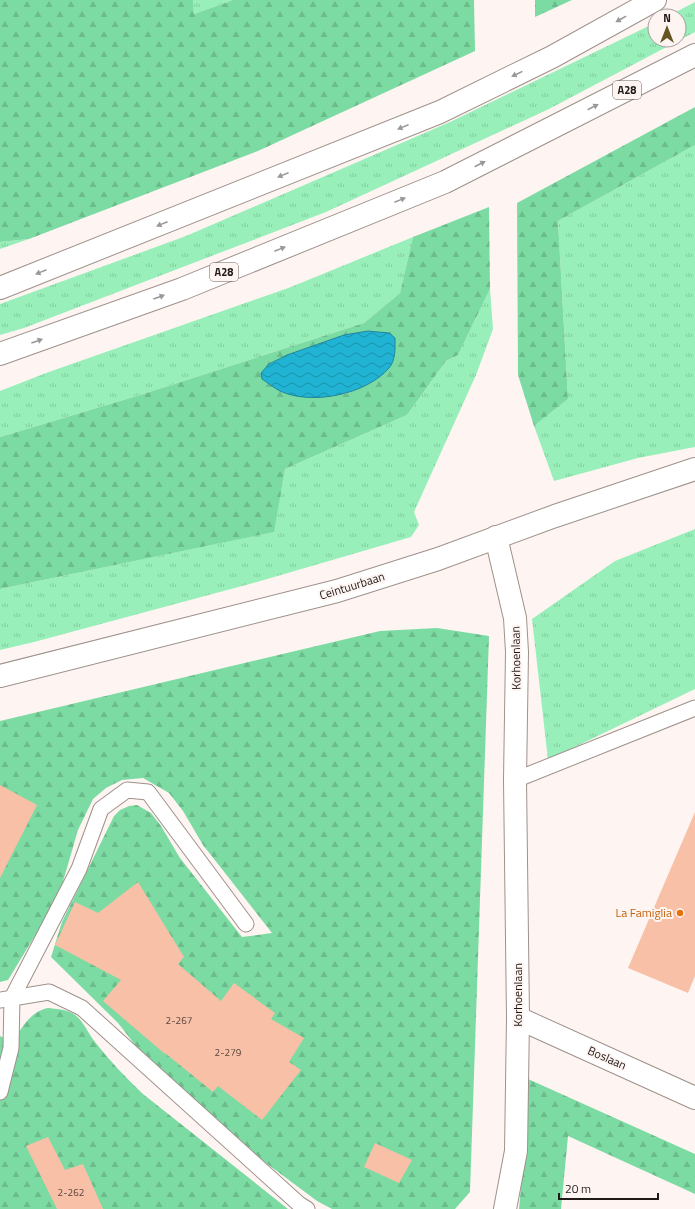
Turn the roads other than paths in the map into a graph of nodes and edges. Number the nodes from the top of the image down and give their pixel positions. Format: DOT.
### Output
graph roads {
  1 [pos="655,0"];
  2 [pos="695,55"];
  3 [pos="0,288"];
  4 [pos="0,354"];
  5 [pos="695,469"];
  6 [pos="496,537"];
  7 [pos="0,676"];
  8 [pos="695,708"];
  9 [pos="515,780"];
  10 [pos="246,924"];
  11 [pos="6,999"];
  12 [pos="518,1018"];
  13 [pos="0,1092"];
  14 [pos="695,1098"];
  15 [pos="307,1209"];
  16 [pos="504,1209"];
  1 -- 3 [label="main road, one-way"];
  4 -- 2 [label="main road, A28, one-way"];
  5 -- 6 [label="main road, Ceintuurbaan"];
  6 -- 7 [label="main road, Ceintuurbaan"];
  6 -- 9 [label="main road, Korhoenlaan"];
  8 -- 9 [label="lane"];
  9 -- 12 [label="main road, Korhoenlaan"];
  10 -- 11 [label="lane"];
  11 -- 13 [label="lane"];
  11 -- 15 [label="lane"];
  12 -- 14 [label="main road, Boslaan"];
  12 -- 16 [label="main road, Korhoenlaan"];
}
